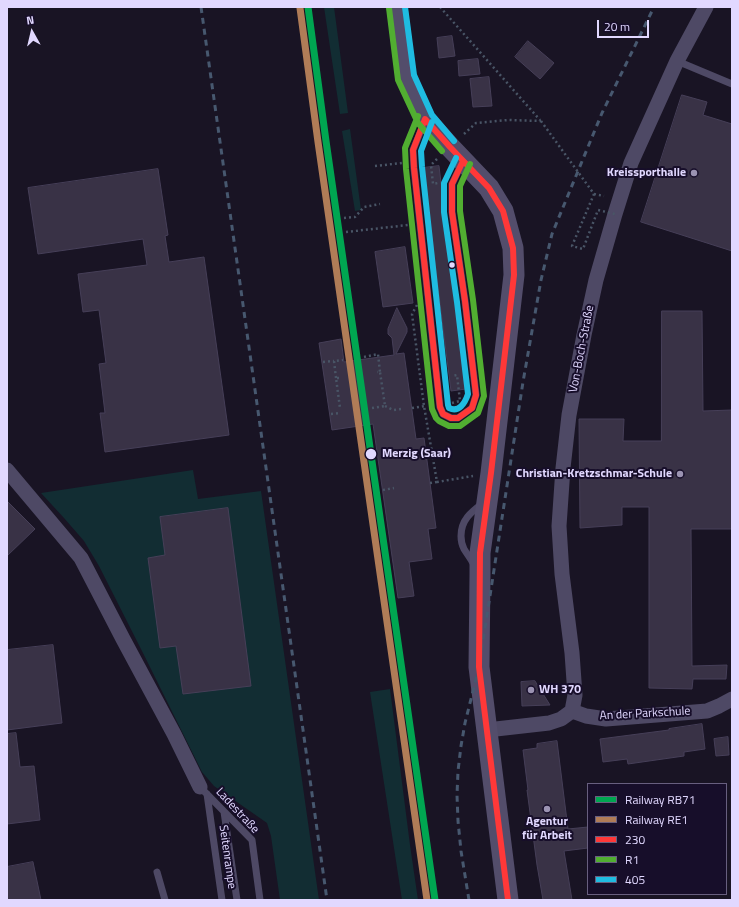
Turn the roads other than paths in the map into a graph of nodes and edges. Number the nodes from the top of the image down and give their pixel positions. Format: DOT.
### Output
graph roads {
  1 [pos="397,7"];
  2 [pos="706,7"];
  3 [pos="677,61"];
  4 [pos="732,84"];
  5 [pos="425,119"];
  6 [pos="460,168"];
  7 [pos="7,470"];
  8 [pos="732,699"];
  9 [pos="572,711"];
  10 [pos="487,730"];
  11 [pos="203,790"];
  12 [pos="224,812"];
  13 [pos="157,872"];
  14 [pos="165,900"];
  15 [pos="222,900"];
  16 [pos="237,900"];
  17 [pos="260,900"];
  18 [pos="508,900"];
  1 -- 5 [label="street"];
  2 -- 3 [label="street, Von-Boch-Straße"];
  3 -- 4 [label="lane"];
  3 -- 9 [label="street, Von-Boch-Straße"];
  5 -- 6 [label="street"];
  5 -- 6 [label="lane"];
  6 -- 10 [label="street"];
  7 -- 11 [label="street"];
  8 -- 9 [label="street, An der Parkschule"];
  9 -- 10 [label="street"];
  10 -- 18 [label="street"];
  11 -- 12 [label="lane, Ladestraße"];
  11 -- 15 [label="lane, Seitenrampe"];
  12 -- 16 [label="lane"];
  12 -- 17 [label="lane, Ladestraße"];
  13 -- 14 [label="lane"];
}
